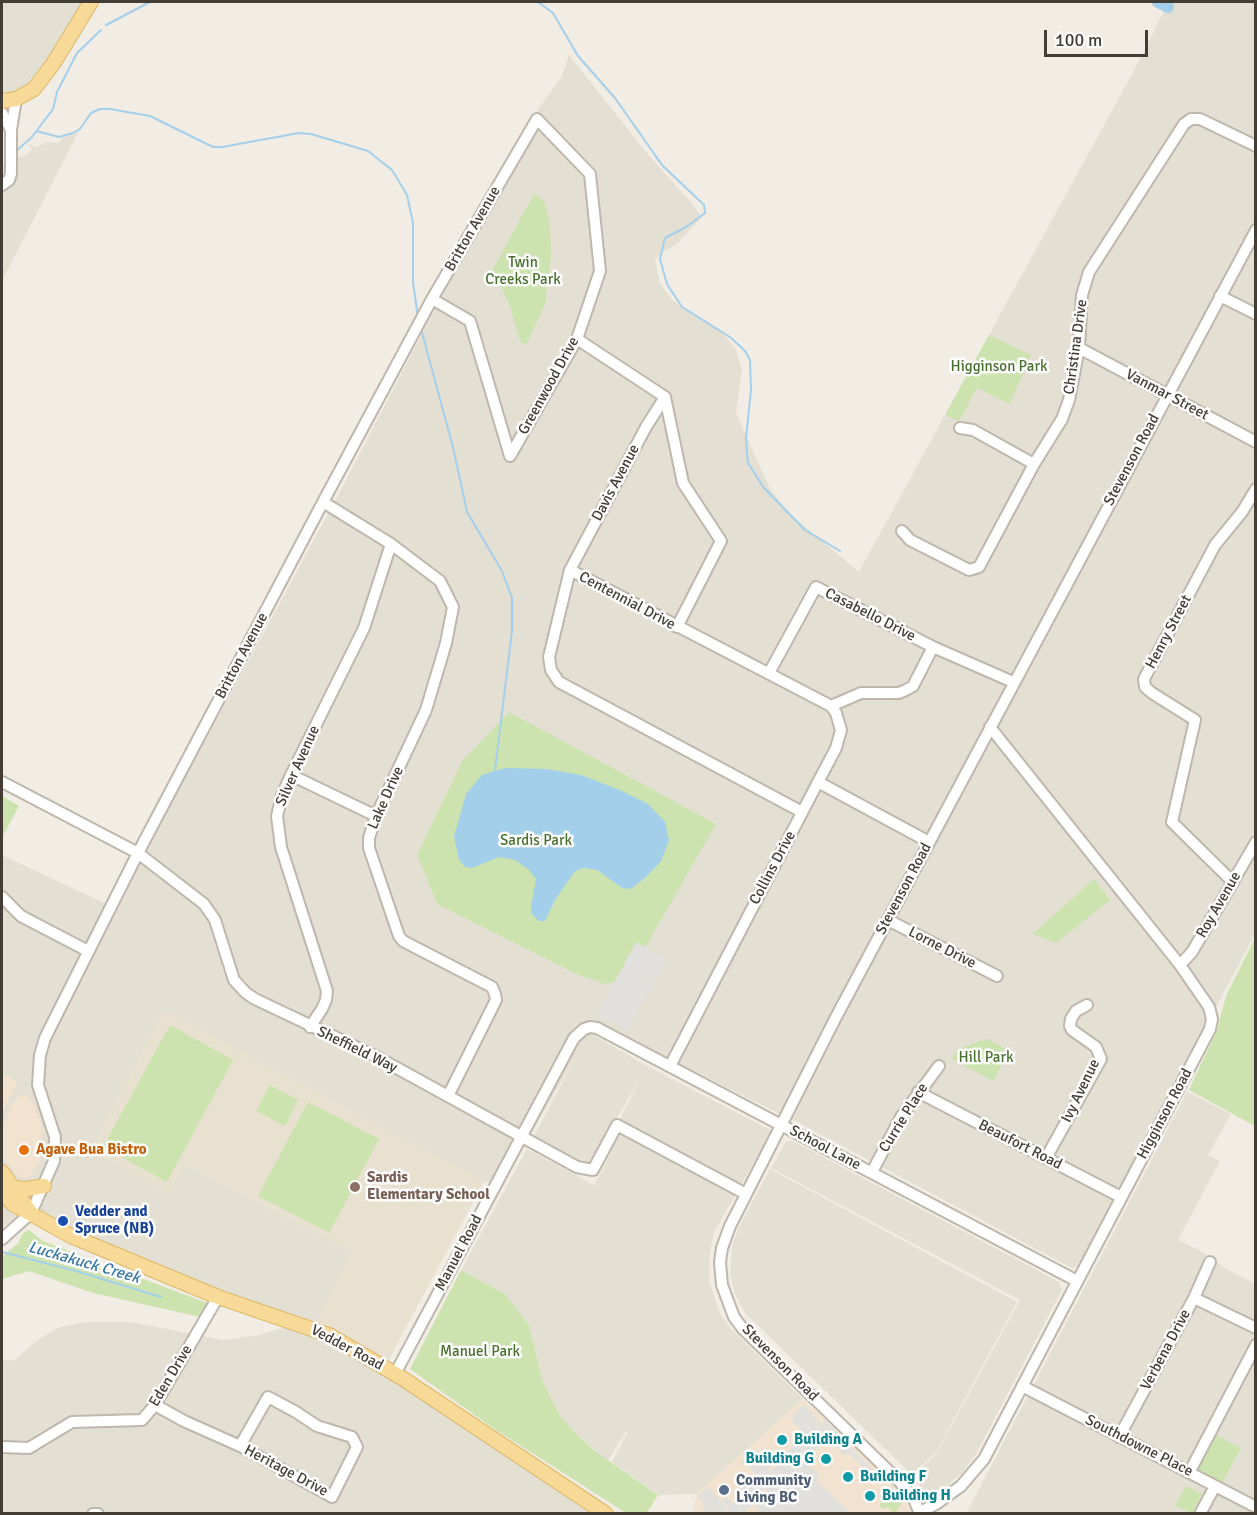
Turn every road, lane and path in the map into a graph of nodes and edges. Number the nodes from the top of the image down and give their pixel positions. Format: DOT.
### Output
graph roads {
  1 [pos="91,2"];
  2 [pos="9,100"];
  3 [pos="2,113"];
  4 [pos="537,119"];
  5 [pos="10,130"];
  6 [pos="1256,146"];
  7 [pos="2,185"];
  8 [pos="1256,230"];
  9 [pos="1220,296"];
  10 [pos="432,299"];
  11 [pos="1256,314"];
  12 [pos="577,339"];
  13 [pos="1078,348"];
  14 [pos="1167,395"];
  15 [pos="665,397"];
  16 [pos="960,428"];
  17 [pos="1256,441"];
  18 [pos="1034,464"];
  19 [pos="1256,489"];
  20 [pos="323,502"];
  21 [pos="902,531"];
  22 [pos="391,544"];
  23 [pos="570,570"];
  24 [pos="677,627"];
  25 [pos="933,647"];
  26 [pos="768,673"];
  27 [pos="1013,682"];
  28 [pos="831,706"];
  29 [pos="990,727"];
  30 [pos="291,774"];
  31 [pos="2,782"];
  32 [pos="818,782"];
  33 [pos="802,812"];
  34 [pos="376,816"];
  35 [pos="929,842"];
  36 [pos="1256,842"];
  37 [pos="138,853"];
  38 [pos="1233,882"];
  39 [pos="2,897"];
  40 [pos="888,920"];
  41 [pos="88,951"];
  42 [pos="1180,965"];
  43 [pos="997,976"];
  44 [pos="1087,1005"];
  45 [pos="310,1027"];
  46 [pos="574,1038"];
  47 [pos="670,1066"];
  48 [pos="939,1066"];
  49 [pos="918,1092"];
  50 [pos="448,1096"];
  51 [pos="782,1125"];
  52 [pos="520,1136"];
  53 [pos="1046,1158"];
  54 [pos="2,1172"];
  55 [pos="872,1172"];
  56 [pos="44,1186"];
  57 [pos="7,1190"];
  58 [pos="746,1194"];
  59 [pos="1121,1197"];
  60 [pos="31,1213"];
  61 [pos="2,1239"];
  62 [pos="1210,1262"];
  63 [pos="1077,1281"];
  64 [pos="218,1297"];
  65 [pos="1194,1298"];
  66 [pos="1256,1328"];
  67 [pos="1256,1345"];
  68 [pos="395,1374"];
  69 [pos="1022,1386"];
  70 [pos="155,1405"];
  71 [pos="1119,1437"];
  72 [pos="240,1446"];
  73 [pos="2,1447"];
  74 [pos="1190,1473"];
  75 [pos="1215,1486"];
  76 [pos="1256,1507"];
  77 [pos="920,1513"];
  78 [pos="93,1514"];
  79 [pos="98,1514"];
  80 [pos="606,1514"];
  81 [pos="1200,1514"];
  1 -- 2 [label="main road"];
  2 -- 5 [label="street"];
  3 -- 5 [label="street"];
  4 -- 10 [label="street, Britton Avenue"];
  4 -- 12 [label="street, Greenwood Drive"];
  5 -- 7 [label="street"];
  6 -- 13 [label="street, Christina Drive"];
  8 -- 9 [label="street, Stevenson Road"];
  9 -- 11 [label="street"];
  9 -- 14 [label="street, Stevenson Road"];
  10 -- 12 [label="street, Greenwood Drive"];
  10 -- 20 [label="street, Britton Avenue"];
  12 -- 15 [label="street"];
  13 -- 14 [label="street, Vanmar Street"];
  13 -- 18 [label="street, Christina Drive"];
  14 -- 17 [label="street, Vanmar Street"];
  14 -- 27 [label="street, Stevenson Road"];
  15 -- 23 [label="street, Davis Avenue"];
  15 -- 24 [label="street"];
  16 -- 18 [label="street"];
  18 -- 21 [label="street, Christina Drive"];
  19 -- 38 [label="street, Henry Street"];
  20 -- 22 [label="street, Lake Drive"];
  20 -- 37 [label="street, Britton Avenue"];
  22 -- 30 [label="street, Silver Avenue"];
  22 -- 34 [label="street, Lake Drive"];
  23 -- 24 [label="street, Centennial Drive"];
  23 -- 33 [label="street, Centennial Drive"];
  24 -- 26 [label="street, Centennial Drive"];
  25 -- 26 [label="street, Casabello Drive"];
  25 -- 27 [label="street, Casabello Drive"];
  25 -- 28 [label="street"];
  26 -- 28 [label="street, Centennial Drive"];
  27 -- 29 [label="street, Stevenson Road"];
  28 -- 32 [label="street"];
  29 -- 35 [label="street, Stevenson Road"];
  29 -- 42 [label="street, Higginson Road"];
  30 -- 34 [label="street"];
  30 -- 45 [label="street, Silver Avenue"];
  31 -- 37 [label="street, Sheffield Way"];
  32 -- 33 [label="street, Collins Drive"];
  32 -- 35 [label="street"];
  33 -- 47 [label="street, Collins Drive"];
  34 -- 50 [label="street, Lake Drive"];
  35 -- 40 [label="street, Stevenson Road"];
  36 -- 38 [label="street, Roy Avenue"];
  37 -- 41 [label="street, Britton Avenue"];
  37 -- 45 [label="street, Sheffield Way"];
  38 -- 42 [label="street, Roy Avenue"];
  39 -- 41 [label="street"];
  40 -- 43 [label="street, Lorne Drive"];
  40 -- 51 [label="street, Stevenson Road"];
  41 -- 56 [label="street, Britton Avenue"];
  42 -- 59 [label="street, Higginson Road"];
  44 -- 53 [label="street, Ivy Avenue"];
  45 -- 50 [label="street, Sheffield Way"];
  46 -- 47 [label="street, School Lane"];
  46 -- 52 [label="street, Manuel Road"];
  47 -- 51 [label="street, School Lane"];
  48 -- 49 [label="street, Currie Place"];
  49 -- 53 [label="street, Beaufort Road"];
  49 -- 55 [label="street, Currie Place"];
  50 -- 52 [label="street, Sheffield Way"];
  51 -- 55 [label="street, School Lane"];
  51 -- 58 [label="street, Stevenson Road"];
  52 -- 58 [label="street, Sheffield Way"];
  52 -- 68 [label="street, Manuel Road"];
  53 -- 59 [label="street, Beaufort Road"];
  54 -- 57 [label="main road, Vedder Road"];
  55 -- 63 [label="street, School Lane"];
  56 -- 57 [label="main road"];
  56 -- 60 [label="street, Britton Avenue"];
  57 -- 60 [label="main road, Vedder Road"];
  58 -- 77 [label="street, Stevenson Road"];
  59 -- 63 [label="street, Higginson Road"];
  60 -- 61 [label="street"];
  60 -- 64 [label="main road, Vedder Road"];
  62 -- 65 [label="street, Verbena Drive"];
  63 -- 69 [label="street, Higginson Road"];
  64 -- 68 [label="main road, Vedder Road"];
  64 -- 70 [label="street, Eden Drive"];
  65 -- 66 [label="street"];
  65 -- 71 [label="street, Verbena Drive"];
  67 -- 74 [label="street"];
  68 -- 80 [label="main road, Vedder Road"];
  69 -- 71 [label="street, Southdowne Place"];
  69 -- 77 [label="street, Higginson Road"];
  70 -- 72 [label="street, Heritage Drive"];
  70 -- 73 [label="street, Eden Drive"];
  71 -- 74 [label="street, Southdowne Place"];
  72 -- 72 [label="street, Heritage Drive"];
  74 -- 75 [label="street, Southdowne Place"];
  75 -- 76 [label="street, Southdowne Place"];
  75 -- 81 [label="street"];
  78 -- 79 [label="street"];
}
